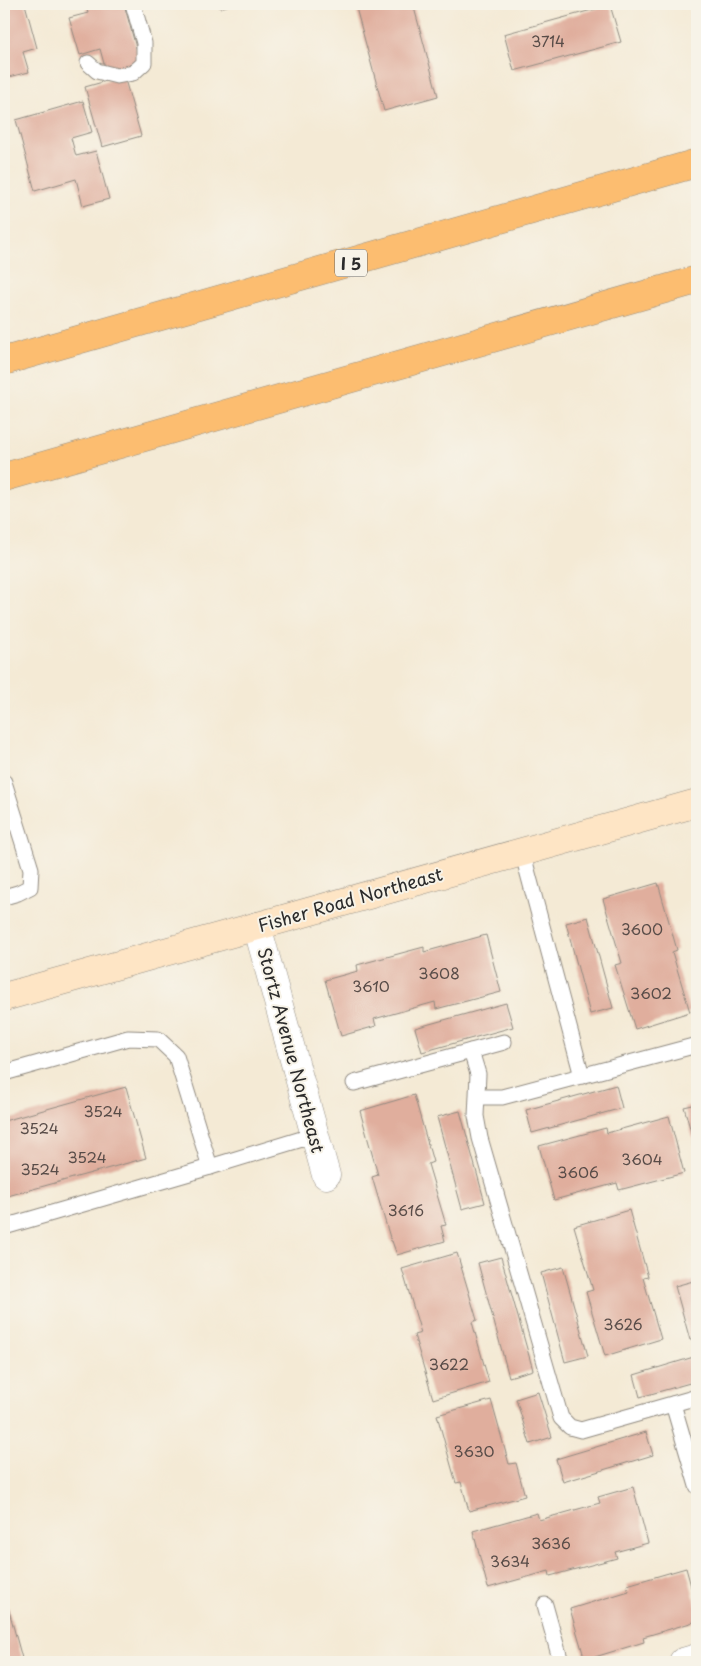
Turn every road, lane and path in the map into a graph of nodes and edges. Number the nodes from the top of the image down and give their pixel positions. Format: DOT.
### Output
graph roads {
  1 [pos="133,4"];
  2 [pos="88,62"];
  3 [pos="697,163"];
  4 [pos="697,280"];
  5 [pos="4,361"];
  6 [pos="4,477"];
  7 [pos="4,782"];
  8 [pos="697,803"];
  9 [pos="522,851"];
  10 [pos="4,898"];
  11 [pos="257,926"];
  12 [pos="4,997"];
  13 [pos="504,1042"];
  14 [pos="697,1045"];
  15 [pos="471,1051"];
  16 [pos="4,1073"];
  17 [pos="582,1076"];
  18 [pos="354,1083"];
  19 [pos="478,1097"];
  20 [pos="315,1135"];
  21 [pos="210,1167"];
  22 [pos="326,1175"];
  23 [pos="4,1227"];
  24 [pos="697,1397"];
  25 [pos="673,1404"];
  26 [pos="697,1486"];
  27 [pos="545,1605"];
  28 [pos="697,1658"];
  29 [pos="561,1662"];
  30 [pos="683,1662"];
  1 -- 2 [label="lane"];
  3 -- 5 [label="highway, I 5"];
  4 -- 6 [label="highway"];
  7 -- 10 [label="lane"];
  8 -- 9 [label="street, Fisher Road Northeast"];
  9 -- 11 [label="street, Fisher Road Northeast"];
  9 -- 17 [label="lane"];
  11 -- 12 [label="street, Fisher Road Northeast"];
  11 -- 20 [label="street, Stortz Avenue Northeast"];
  13 -- 15 [label="lane"];
  14 -- 17 [label="lane"];
  15 -- 18 [label="lane"];
  15 -- 19 [label="lane"];
  16 -- 21 [label="lane"];
  17 -- 19 [label="lane"];
  19 -- 25 [label="lane"];
  20 -- 21 [label="lane"];
  20 -- 22 [label="street, Stortz Avenue Northeast"];
  21 -- 23 [label="lane"];
  24 -- 25 [label="lane"];
  25 -- 26 [label="lane"];
  27 -- 29 [label="lane"];
  28 -- 30 [label="street"];
}
